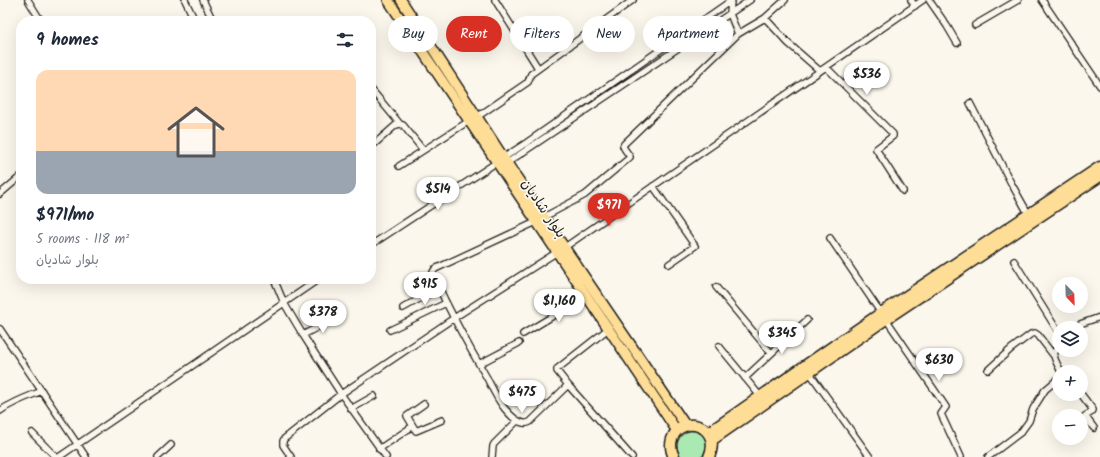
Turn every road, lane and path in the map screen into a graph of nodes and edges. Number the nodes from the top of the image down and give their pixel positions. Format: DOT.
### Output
graph roads {
  1 [pos="28,0"];
  2 [pos="185,0"];
  3 [pos="203,0"];
  4 [pos="388,0"];
  5 [pos="401,0"];
  6 [pos="495,0"];
  7 [pos="633,0"];
  8 [pos="731,0"];
  9 [pos="750,0"];
  10 [pos="785,0"];
  11 [pos="911,0"];
  12 [pos="923,0"];
  13 [pos="929,0"];
  14 [pos="1018,0"];
  15 [pos="1042,0"];
  16 [pos="915,6"];
  17 [pos="730,14"];
  18 [pos="38,16"];
  19 [pos="193,16"];
  20 [pos="211,16"];
  21 [pos="765,18"];
  22 [pos="975,25"];
  23 [pos="738,34"];
  24 [pos="957,43"];
  25 [pos="826,67"];
  26 [pos="538,68"];
  27 [pos="820,71"];
  28 [pos="1100,86"];
  29 [pos="376,95"];
  30 [pos="970,103"];
  31 [pos="473,119"];
  32 [pos="400,124"];
  33 [pos="376,143"];
  34 [pos="423,150"];
  35 [pos="502,161"];
  36 [pos="399,166"];
  37 [pos="1100,166"];
  38 [pos="1100,176"];
  39 [pos="16,180"];
  40 [pos="653,186"];
  41 [pos="903,191"];
  42 [pos="0,194"];
  43 [pos="1029,214"];
  44 [pos="540,219"];
  45 [pos="830,238"];
  46 [pos="376,241"];
  47 [pos="561,250"];
  48 [pos="1014,261"];
  49 [pos="669,264"];
  50 [pos="276,284"];
  51 [pos="312,284"];
  52 [pos="716,287"];
  53 [pos="439,288"];
  54 [pos="586,296"];
  55 [pos="284,303"];
  56 [pos="446,303"];
  57 [pos="403,308"];
  58 [pos="884,316"];
  59 [pos="336,317"];
  60 [pos="1100,317"];
  61 [pos="454,318"];
  62 [pos="807,320"];
  63 [pos="1088,321"];
  64 [pos="1052,322"];
  65 [pos="0,329"];
  66 [pos="608,329"];
  67 [pos="390,330"];
  68 [pos="523,334"];
  69 [pos="303,335"];
  70 [pos="519,343"];
  71 [pos="719,346"];
  72 [pos="771,353"];
  73 [pos="1052,353"];
  74 [pos="479,364"];
  75 [pos="988,370"];
  76 [pos="809,372"];
  77 [pos="745,378"];
  78 [pos="1052,384"];
  79 [pos="568,385"];
  80 [pos="42,392"];
  81 [pos="341,394"];
  82 [pos="374,396"];
  83 [pos="760,396"];
  84 [pos="1086,401"];
  85 [pos="424,404"];
  86 [pos="351,409"];
  87 [pos="0,411"];
  88 [pos="442,420"];
  89 [pos="517,421"];
  90 [pos="413,426"];
  91 [pos="686,426"];
  92 [pos="1094,428"];
  93 [pos="677,431"];
  94 [pos="32,433"];
  95 [pos="710,437"];
  96 [pos="77,445"];
  97 [pos="171,446"];
  98 [pos="379,449"];
  99 [pos="672,456"];
  100 [pos="57,457"];
  101 [pos="86,457"];
  102 [pos="158,457"];
  103 [pos="291,457"];
  104 [pos="386,457"];
  105 [pos="492,457"];
  106 [pos="632,457"];
  107 [pos="709,457"];
  108 [pos="870,457"];
  109 [pos="961,457"];
  110 [pos="988,457"];
  1 -- 18 [label="street"];
  2 -- 19 [label="street"];
  3 -- 20 [label="street"];
  4 -- 31 [label="main road, بلوار شادیان"];
  5 -- 31 [label="main road, بلوار شادیان"];
  6 -- 26 [label="street"];
  7 -- 26 [label="street"];
  8 -- 17 [label="street"];
  8 -- 35 [label="street"];
  9 -- 17 [label="street"];
  10 -- 21 [label="street"];
  11 -- 16 [label="street"];
  12 -- 16 [label="street"];
  13 -- 24 [label="street"];
  14 -- 22 [label="street"];
  15 -- 28 [label="street"];
  16 -- 25 [label="street"];
  17 -- 23 [label="street"];
  17 -- 35 [label="street"];
  21 -- 23 [label="street"];
  21 -- 27 [label="street"];
  23 -- 44 [label="street"];
  25 -- 27 [label="street"];
  25 -- 41 [label="street"];
  26 -- 31 [label="street"];
  27 -- 40 [label="street"];
  29 -- 32 [label="street"];
  30 -- 43 [label="street"];
  31 -- 34 [label="street"];
  31 -- 35 [label="main road, بلوار شادیان"];
  32 -- 33 [label="street"];
  32 -- 34 [label="street"];
  34 -- 36 [label="street"];
  35 -- 44 [label="main road, بلوار شادیان"];
  35 -- 46 [label="street"];
  37 -- 43 [label="highway"];
  38 -- 58 [label="highway"];
  39 -- 42 [label="street"];
  40 -- 47 [label="street"];
  40 -- 49 [label="street"];
  43 -- 58 [label="highway"];
  44 -- 47 [label="main road, بلوار شادیان"];
  44 -- 53 [label="street"];
  45 -- 58 [label="street"];
  47 -- 54 [label="main road, بلوار شادیان"];
  47 -- 61 [label="street"];
  47 -- 91 [label="main road, بلوار شادیان"];
  48 -- 64 [label="street"];
  50 -- 55 [label="street"];
  51 -- 55 [label="street"];
  52 -- 72 [label="street"];
  53 -- 56 [label="street"];
  53 -- 57 [label="street"];
  54 -- 66 [label="main road, بلوار شادیان"];
  54 -- 68 [label="street"];
  55 -- 69 [label="street"];
  55 -- 96 [label="street"];
  56 -- 61 [label="street"];
  56 -- 67 [label="street"];
  58 -- 76 [label="highway"];
  58 -- 83 [label="highway"];
  58 -- 109 [label="street"];
  59 -- 69 [label="street"];
  60 -- 63 [label="street"];
  61 -- 74 [label="street"];
  61 -- 81 [label="street"];
  62 -- 72 [label="street"];
  65 -- 80 [label="street"];
  66 -- 79 [label="street"];
  66 -- 93 [label="main road, بلوار شادیان"];
  69 -- 81 [label="street"];
  70 -- 74 [label="street"];
  71 -- 77 [label="street"];
  72 -- 77 [label="street"];
  73 -- 75 [label="street"];
  74 -- 89 [label="street"];
  76 -- 95 [label="highway"];
  76 -- 108 [label="street"];
  77 -- 83 [label="street"];
  78 -- 110 [label="street"];
  79 -- 89 [label="street"];
  79 -- 106 [label="street"];
  80 -- 87 [label="street"];
  80 -- 96 [label="street"];
  81 -- 86 [label="street"];
  81 -- 103 [label="street"];
  82 -- 86 [label="street"];
  83 -- 95 [label="highway"];
  84 -- 92 [label="street"];
  85 -- 90 [label="street"];
  86 -- 98 [label="street"];
  88 -- 90 [label="street"];
  89 -- 105 [label="street"];
  90 -- 98 [label="street"];
  91 -- 93 [label="highway"];
  91 -- 95 [label="highway"];
  93 -- 99 [label="highway"];
  94 -- 100 [label="street"];
  95 -- 107 [label="highway"];
  96 -- 100 [label="street"];
  96 -- 101 [label="street"];
  97 -- 102 [label="street"];
  98 -- 104 [label="street"];
}
